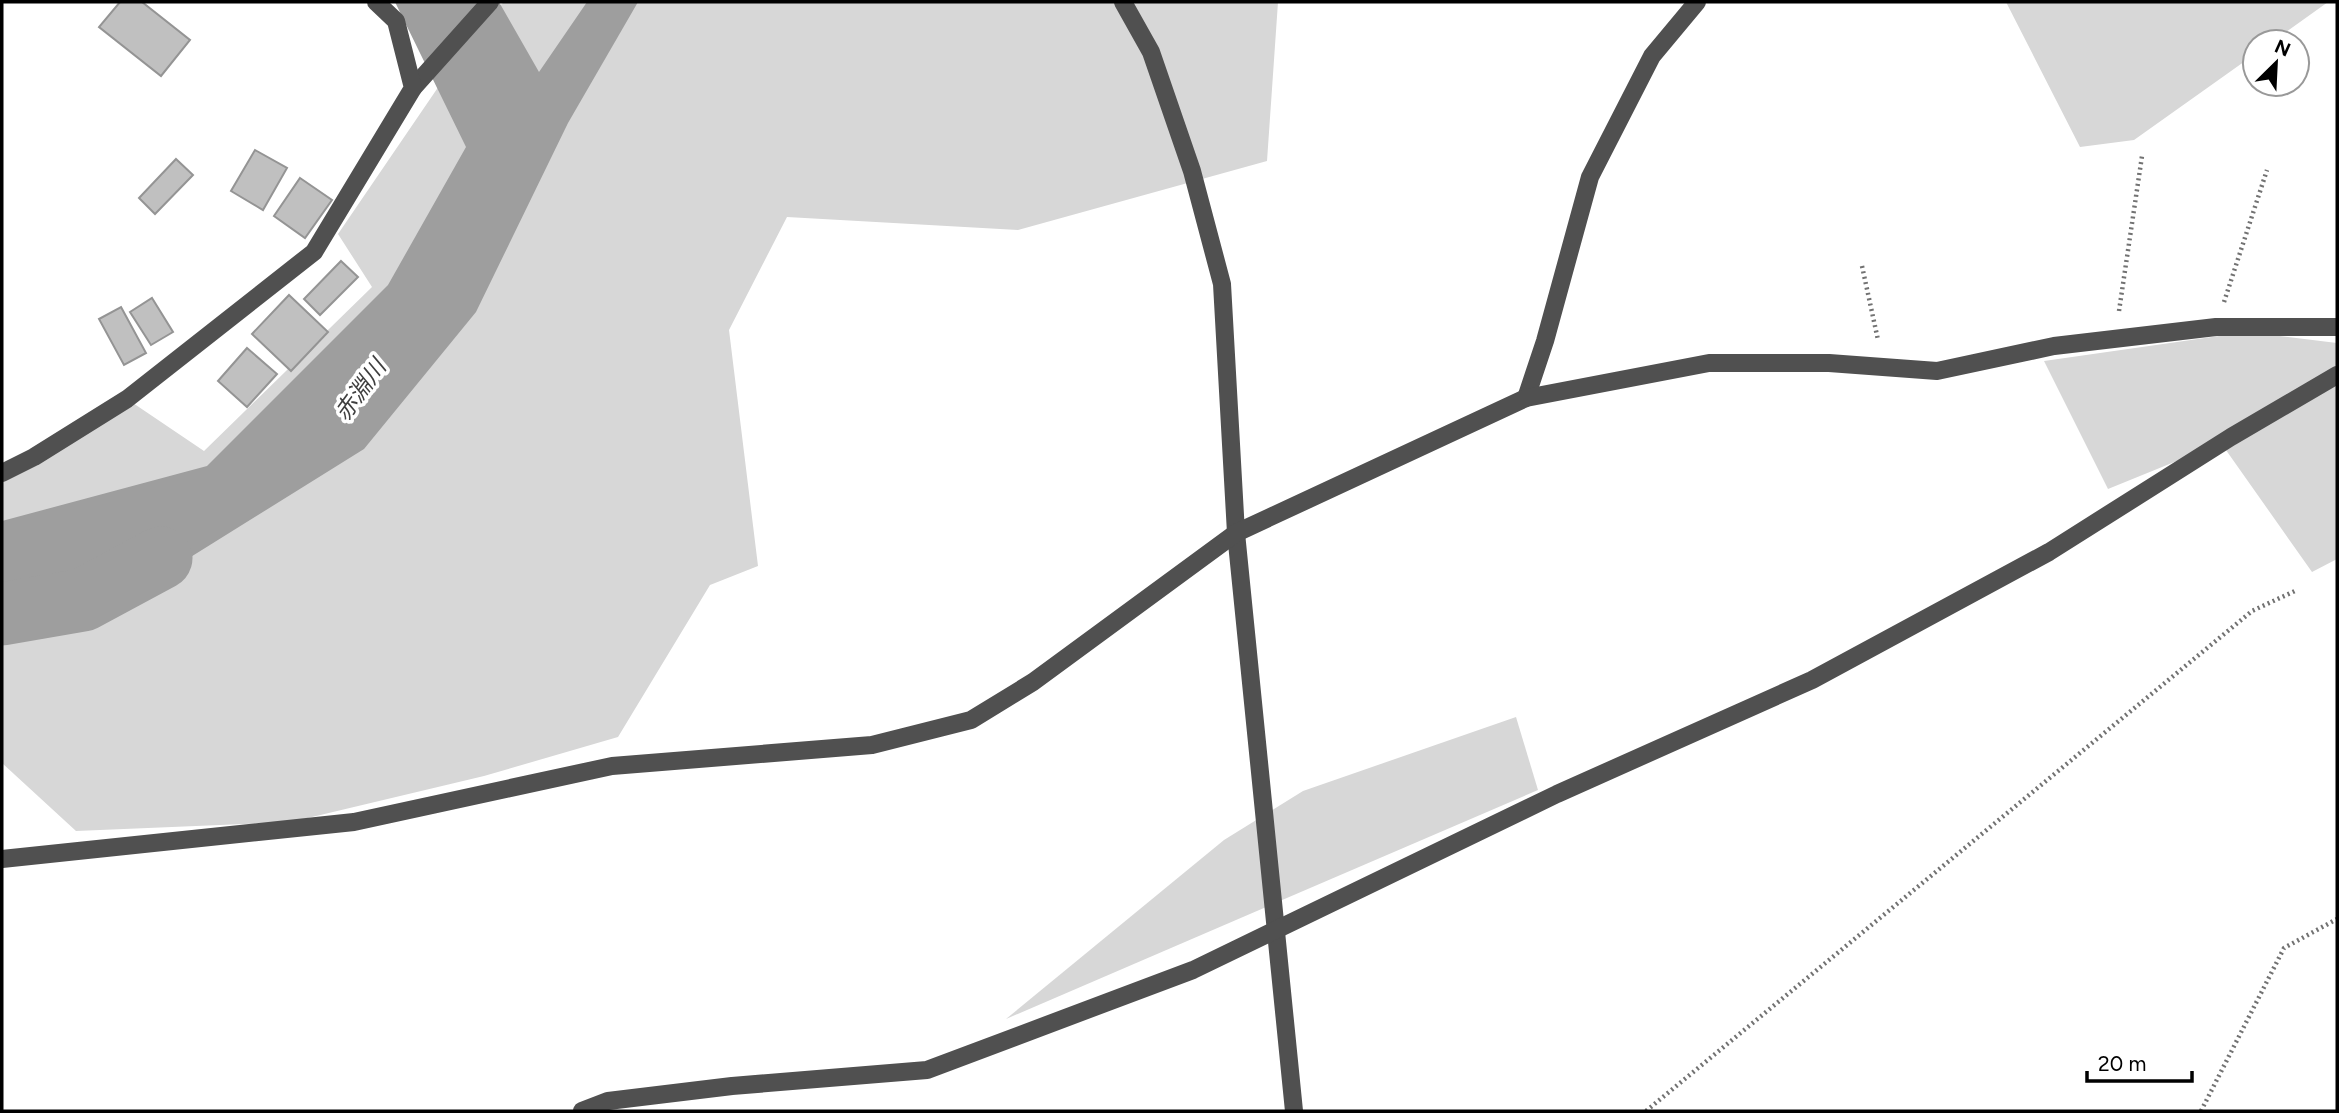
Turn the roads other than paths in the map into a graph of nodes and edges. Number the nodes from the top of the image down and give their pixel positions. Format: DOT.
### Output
graph roads {
  1 [pos="376,2"];
  2 [pos="490,2"];
  3 [pos="1123,2"];
  4 [pos="1697,2"];
  5 [pos="413,88"];
  6 [pos="2337,327"];
  7 [pos="2337,375"];
  8 [pos="1526,398"];
  9 [pos="2,473"];
  10 [pos="1236,533"];
  11 [pos="2,859"];
  12 [pos="1276,927"];
  13 [pos="582,1111"];
  14 [pos="1294,1111"];
  1 -- 5 [label="street"];
  2 -- 5 [label="street"];
  3 -- 10 [label="street"];
  4 -- 8 [label="street"];
  5 -- 9 [label="street"];
  6 -- 8 [label="street"];
  7 -- 12 [label="street"];
  8 -- 10 [label="street"];
  10 -- 11 [label="street"];
  10 -- 12 [label="street"];
  12 -- 13 [label="street"];
  12 -- 14 [label="street"];
}
